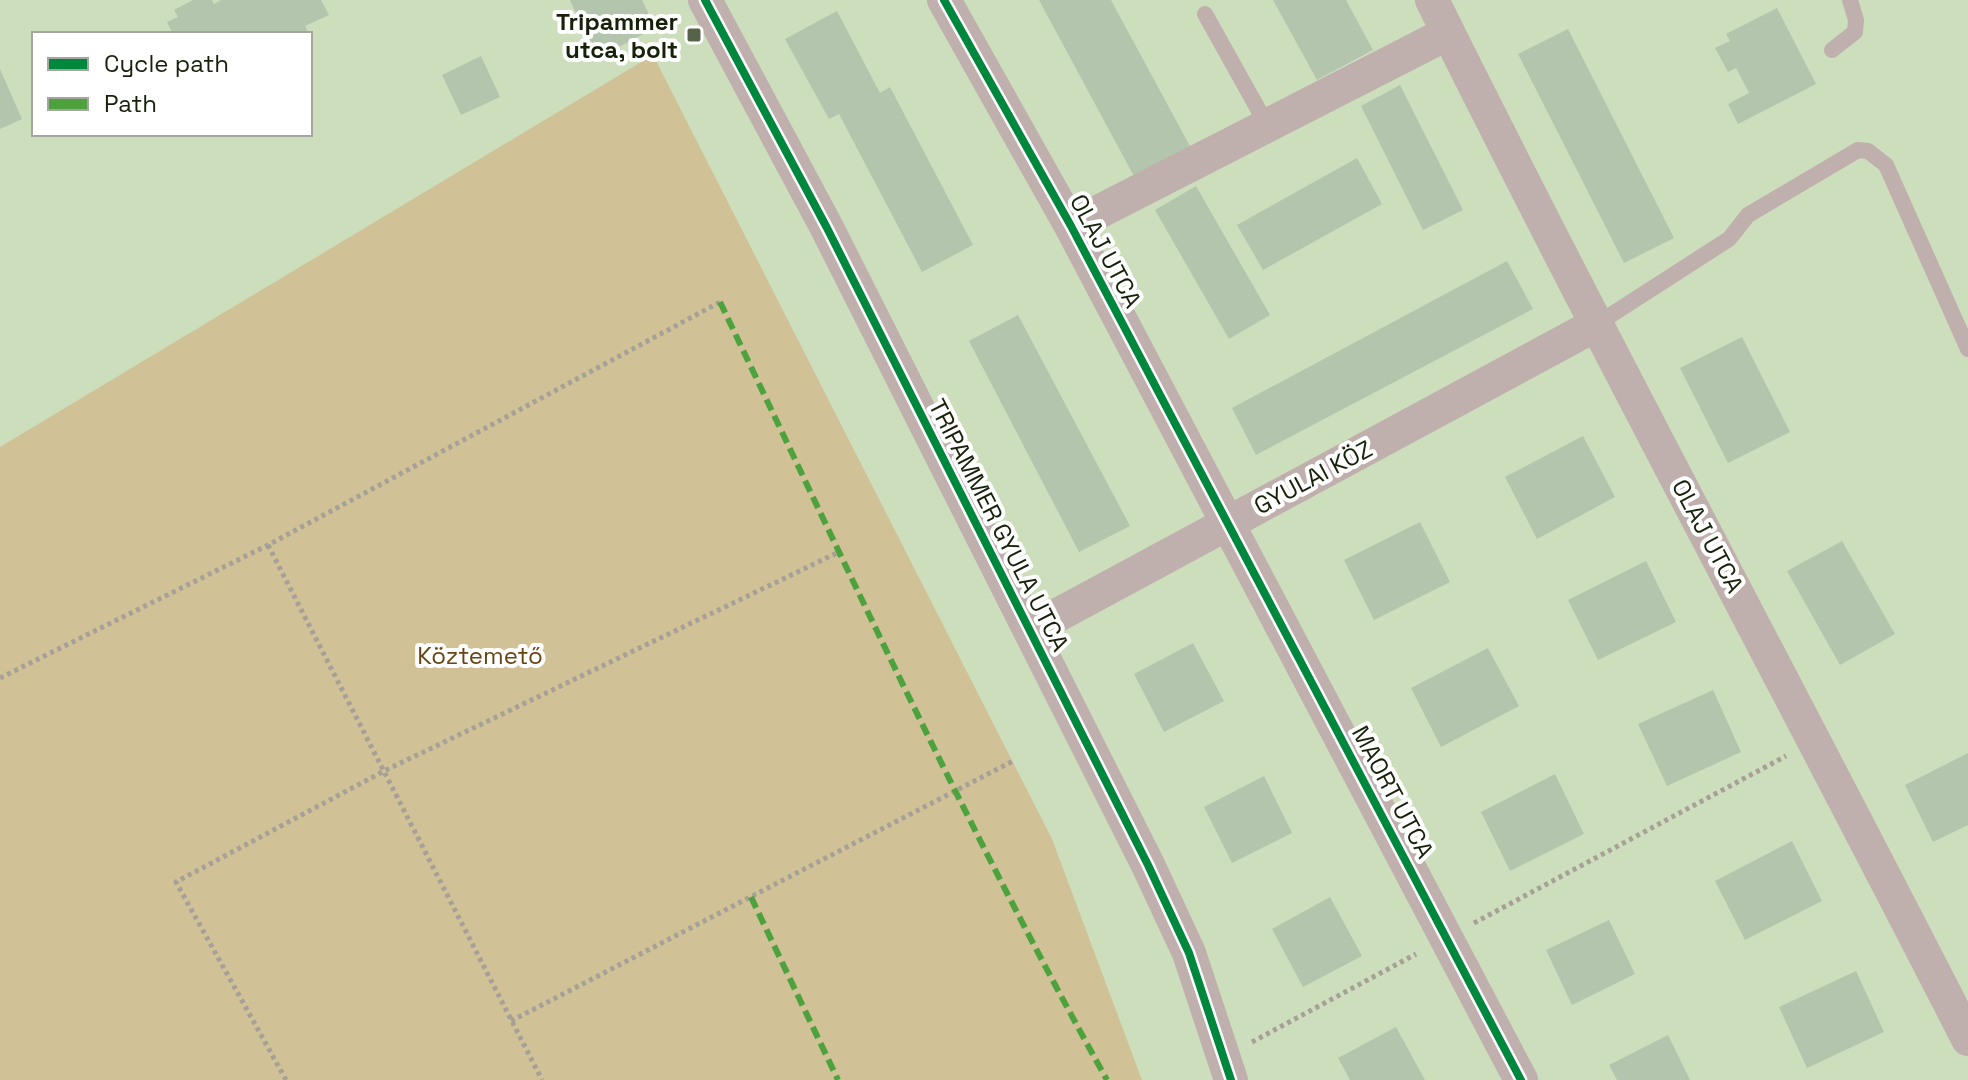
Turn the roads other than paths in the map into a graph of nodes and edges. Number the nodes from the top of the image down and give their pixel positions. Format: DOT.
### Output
graph roads {
  1 [pos="705,0"];
  2 [pos="944,0"];
  3 [pos="1432,0"];
  4 [pos="1850,0"];
  5 [pos="1205,14"];
  6 [pos="1448,33"];
  7 [pos="1832,50"];
  8 [pos="1267,125"];
  9 [pos="1071,226"];
  10 [pos="1597,324"];
  11 [pos="1968,349"];
  12 [pos="1228,522"];
  13 [pos="1030,630"];
  14 [pos="1968,1039"];
  15 [pos="1227,1068"];
  16 [pos="1521,1080"];
  1 -- 13 [label="street, TRIPAMMER GYULA UTCA"];
  2 -- 9 [label="street, OLAJ UTCA"];
  3 -- 6 [label="street, OLAJ UTCA"];
  4 -- 7 [label="lane"];
  5 -- 8 [label="lane"];
  6 -- 8 [label="street, OLAJ UTCA"];
  6 -- 10 [label="street, OLAJ UTCA"];
  8 -- 9 [label="street, OLAJ UTCA"];
  9 -- 12 [label="street, OLAJ UTCA"];
  10 -- 11 [label="lane"];
  10 -- 12 [label="street, GYULAI KÖZ"];
  10 -- 14 [label="street, OLAJ UTCA"];
  12 -- 13 [label="street, GYULAI KÖZ"];
  12 -- 16 [label="street, MAORT UTCA"];
  13 -- 15 [label="street, TRIPAMMER GYULA UTCA"];
}
